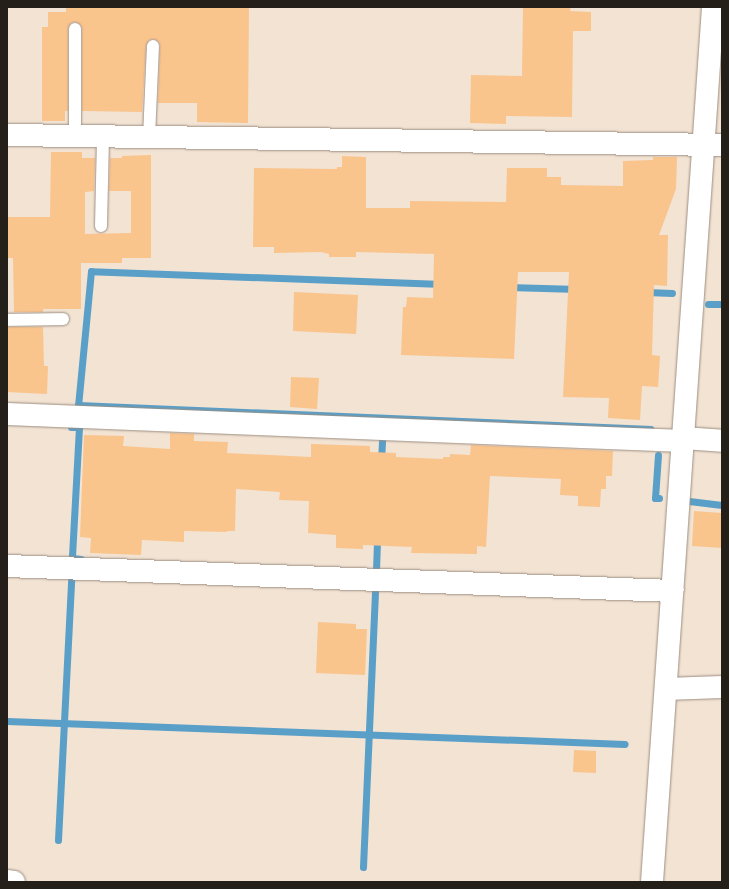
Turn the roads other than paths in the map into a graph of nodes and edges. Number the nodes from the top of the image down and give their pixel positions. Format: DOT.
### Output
graph roads {
  1 [pos="713,7"];
  2 [pos="75,28"];
  3 [pos="153,46"];
  4 [pos="7,135"];
  5 [pos="75,136"];
  6 [pos="103,136"];
  7 [pos="149,137"];
  8 [pos="712,144"];
  9 [pos="101,226"];
  10 [pos="63,319"];
  11 [pos="7,320"];
  12 [pos="7,414"];
  13 [pos="683,440"];
  14 [pos="722,441"];
  15 [pos="7,566"];
  16 [pos="673,591"];
  17 [pos="722,688"];
  18 [pos="666,689"];
  19 [pos="7,881"];
  20 [pos="14,882"];
  21 [pos="652,882"];
  1 -- 8 [label="street"];
  2 -- 5 [label="lane"];
  3 -- 7 [label="lane"];
  4 -- 5 [label="street"];
  5 -- 6 [label="street"];
  6 -- 7 [label="street"];
  6 -- 9 [label="lane"];
  7 -- 8 [label="street"];
  8 -- 13 [label="street"];
  10 -- 11 [label="lane"];
  12 -- 13 [label="street"];
  13 -- 14 [label="street"];
  13 -- 16 [label="street"];
  15 -- 16 [label="street"];
  16 -- 18 [label="street"];
  17 -- 18 [label="street"];
  18 -- 21 [label="street"];
  19 -- 20 [label="street"];
}
